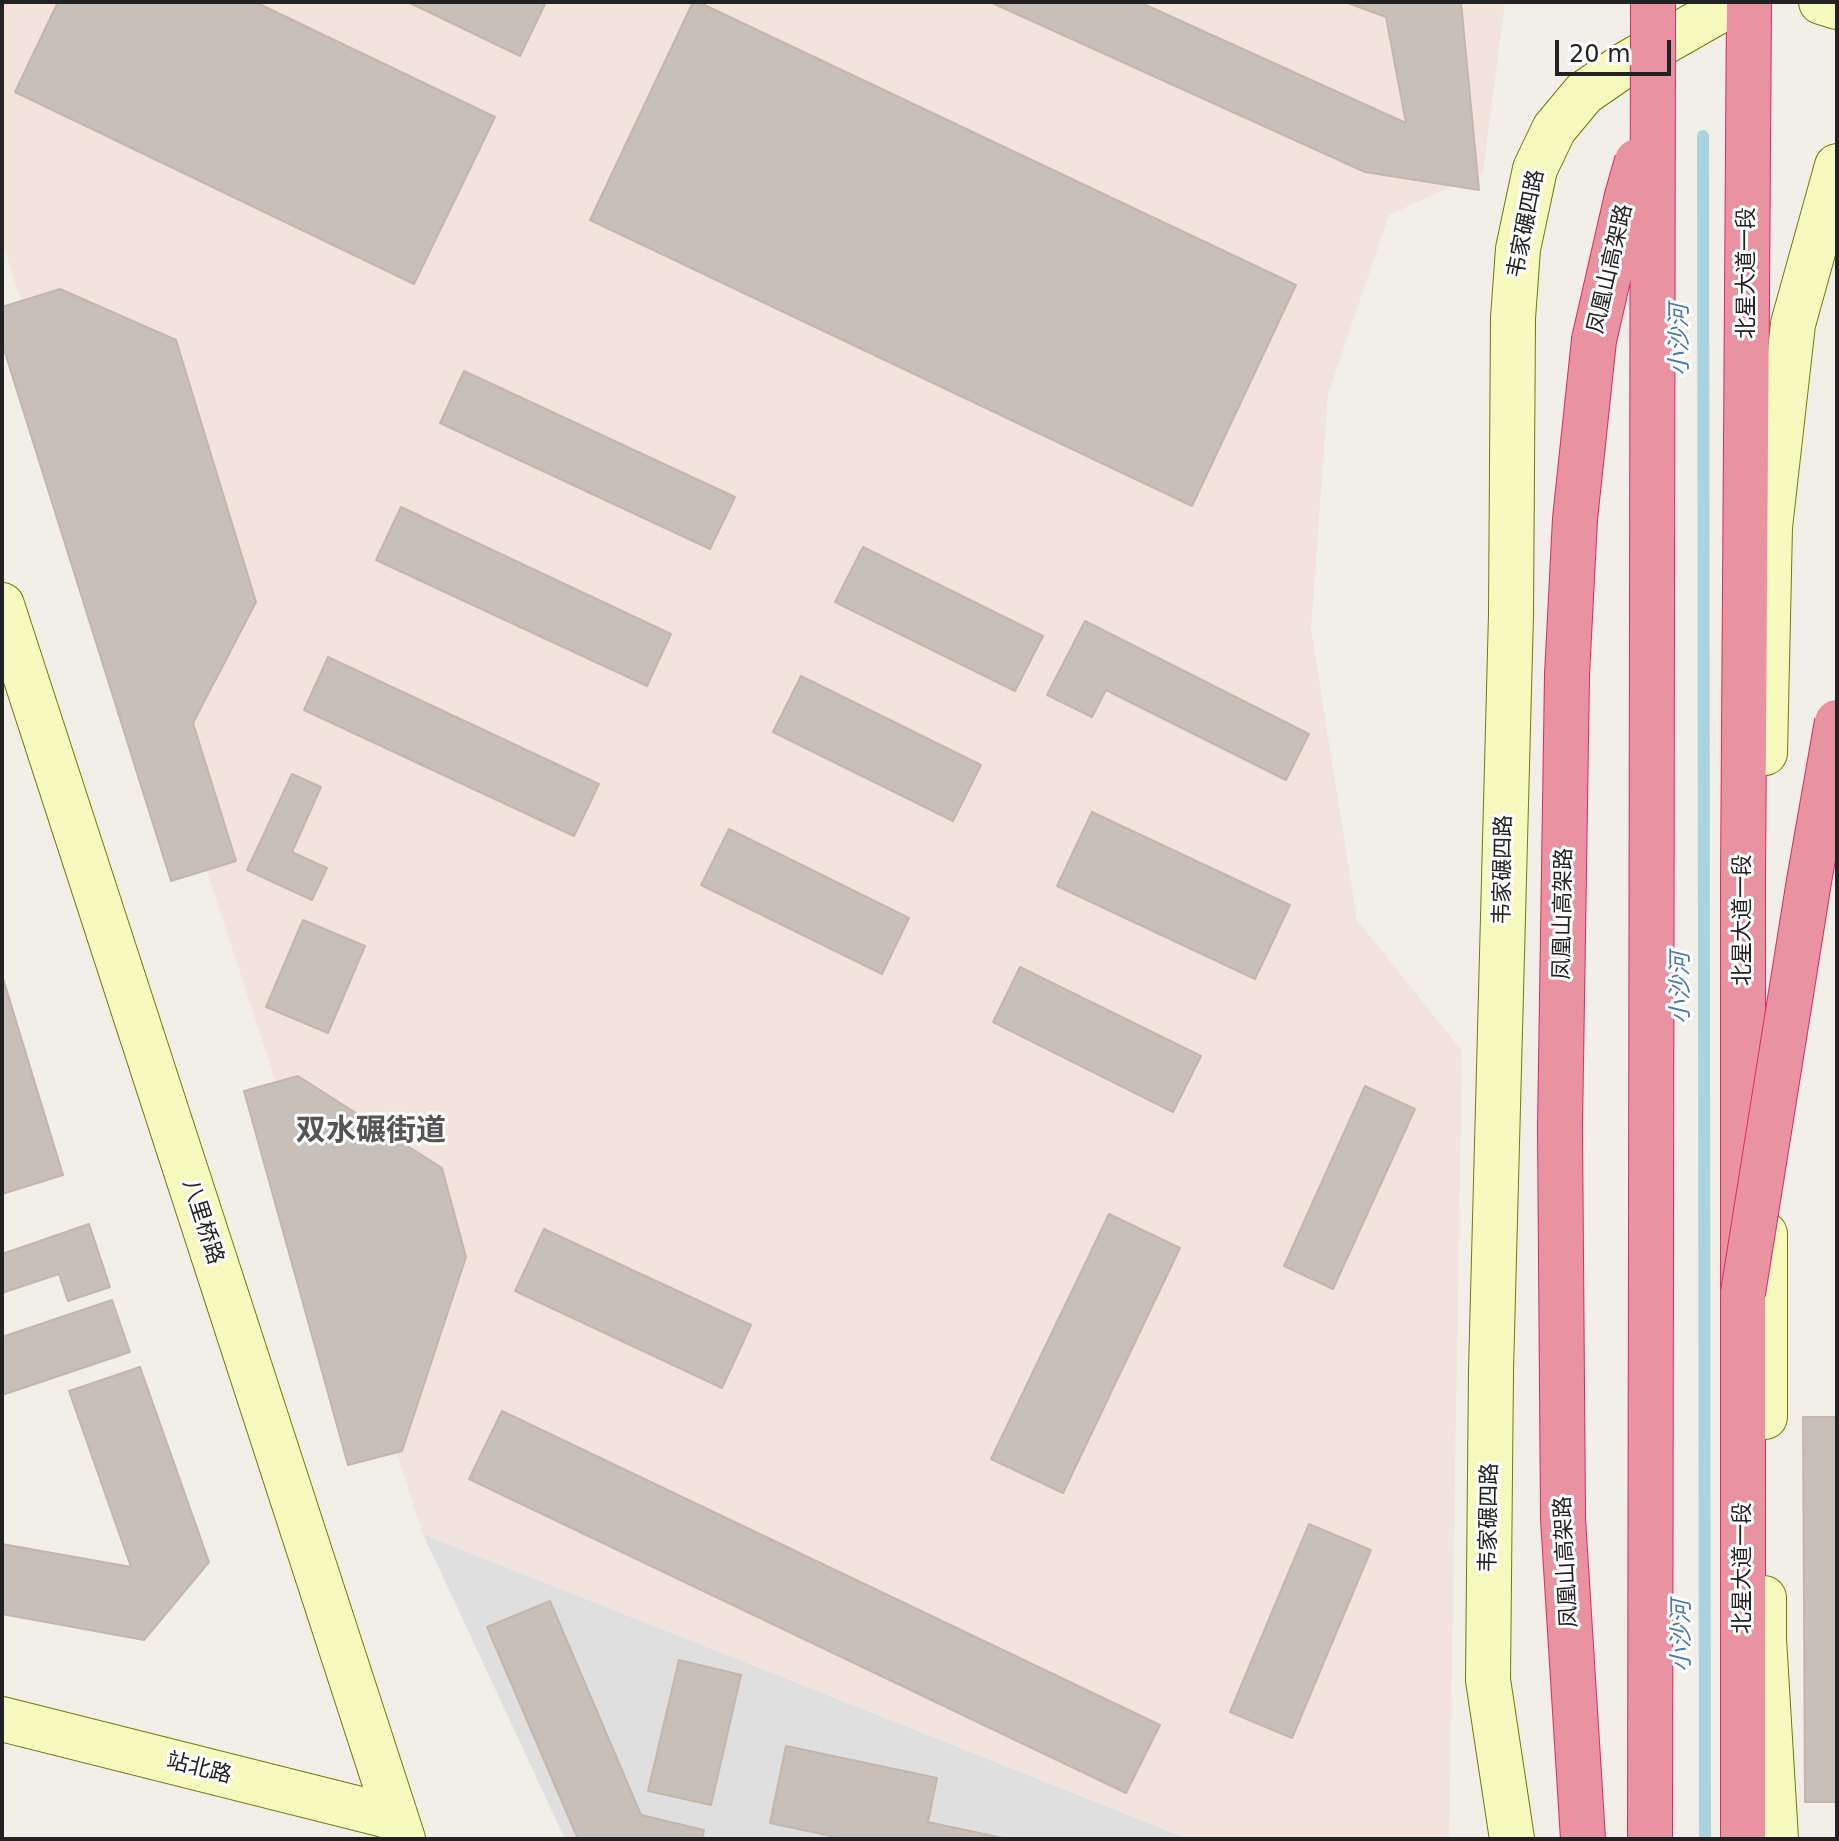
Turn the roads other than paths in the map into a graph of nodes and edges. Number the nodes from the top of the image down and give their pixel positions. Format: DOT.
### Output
graph roads {
  1 [pos="1653,2"];
  2 [pos="1686,2"];
  3 [pos="1735,2"];
  4 [pos="1749,2"];
  5 [pos="1821,2"];
  6 [pos="1837,7"];
  7 [pos="1837,166"];
  8 [pos="2,605"];
  9 [pos="1837,722"];
  10 [pos="1743,1293"];
  11 [pos="2,1719"];
  12 [pos="399,1829"];
  13 [pos="1512,1839"];
  14 [pos="1583,1839"];
  15 [pos="1650,1839"];
  16 [pos="1743,1839"];
  17 [pos="1776,1839"];
  1 -- 15 [label="highway, bridge"];
  2 -- 14 [label="highway, 凤凰山高架路, bridge"];
  3 -- 13 [label="main road, 韦家碾四路"];
  4 -- 10 [label="highway, 北星大道一段, bridge"];
  5 -- 6 [label="main road"];
  7 -- 17 [label="main road"];
  8 -- 12 [label="main road, 八里桥路"];
  9 -- 10 [label="highway, bridge"];
  10 -- 16 [label="highway, 北星大道一段"];
  11 -- 12 [label="main road, 站北路"];
}
